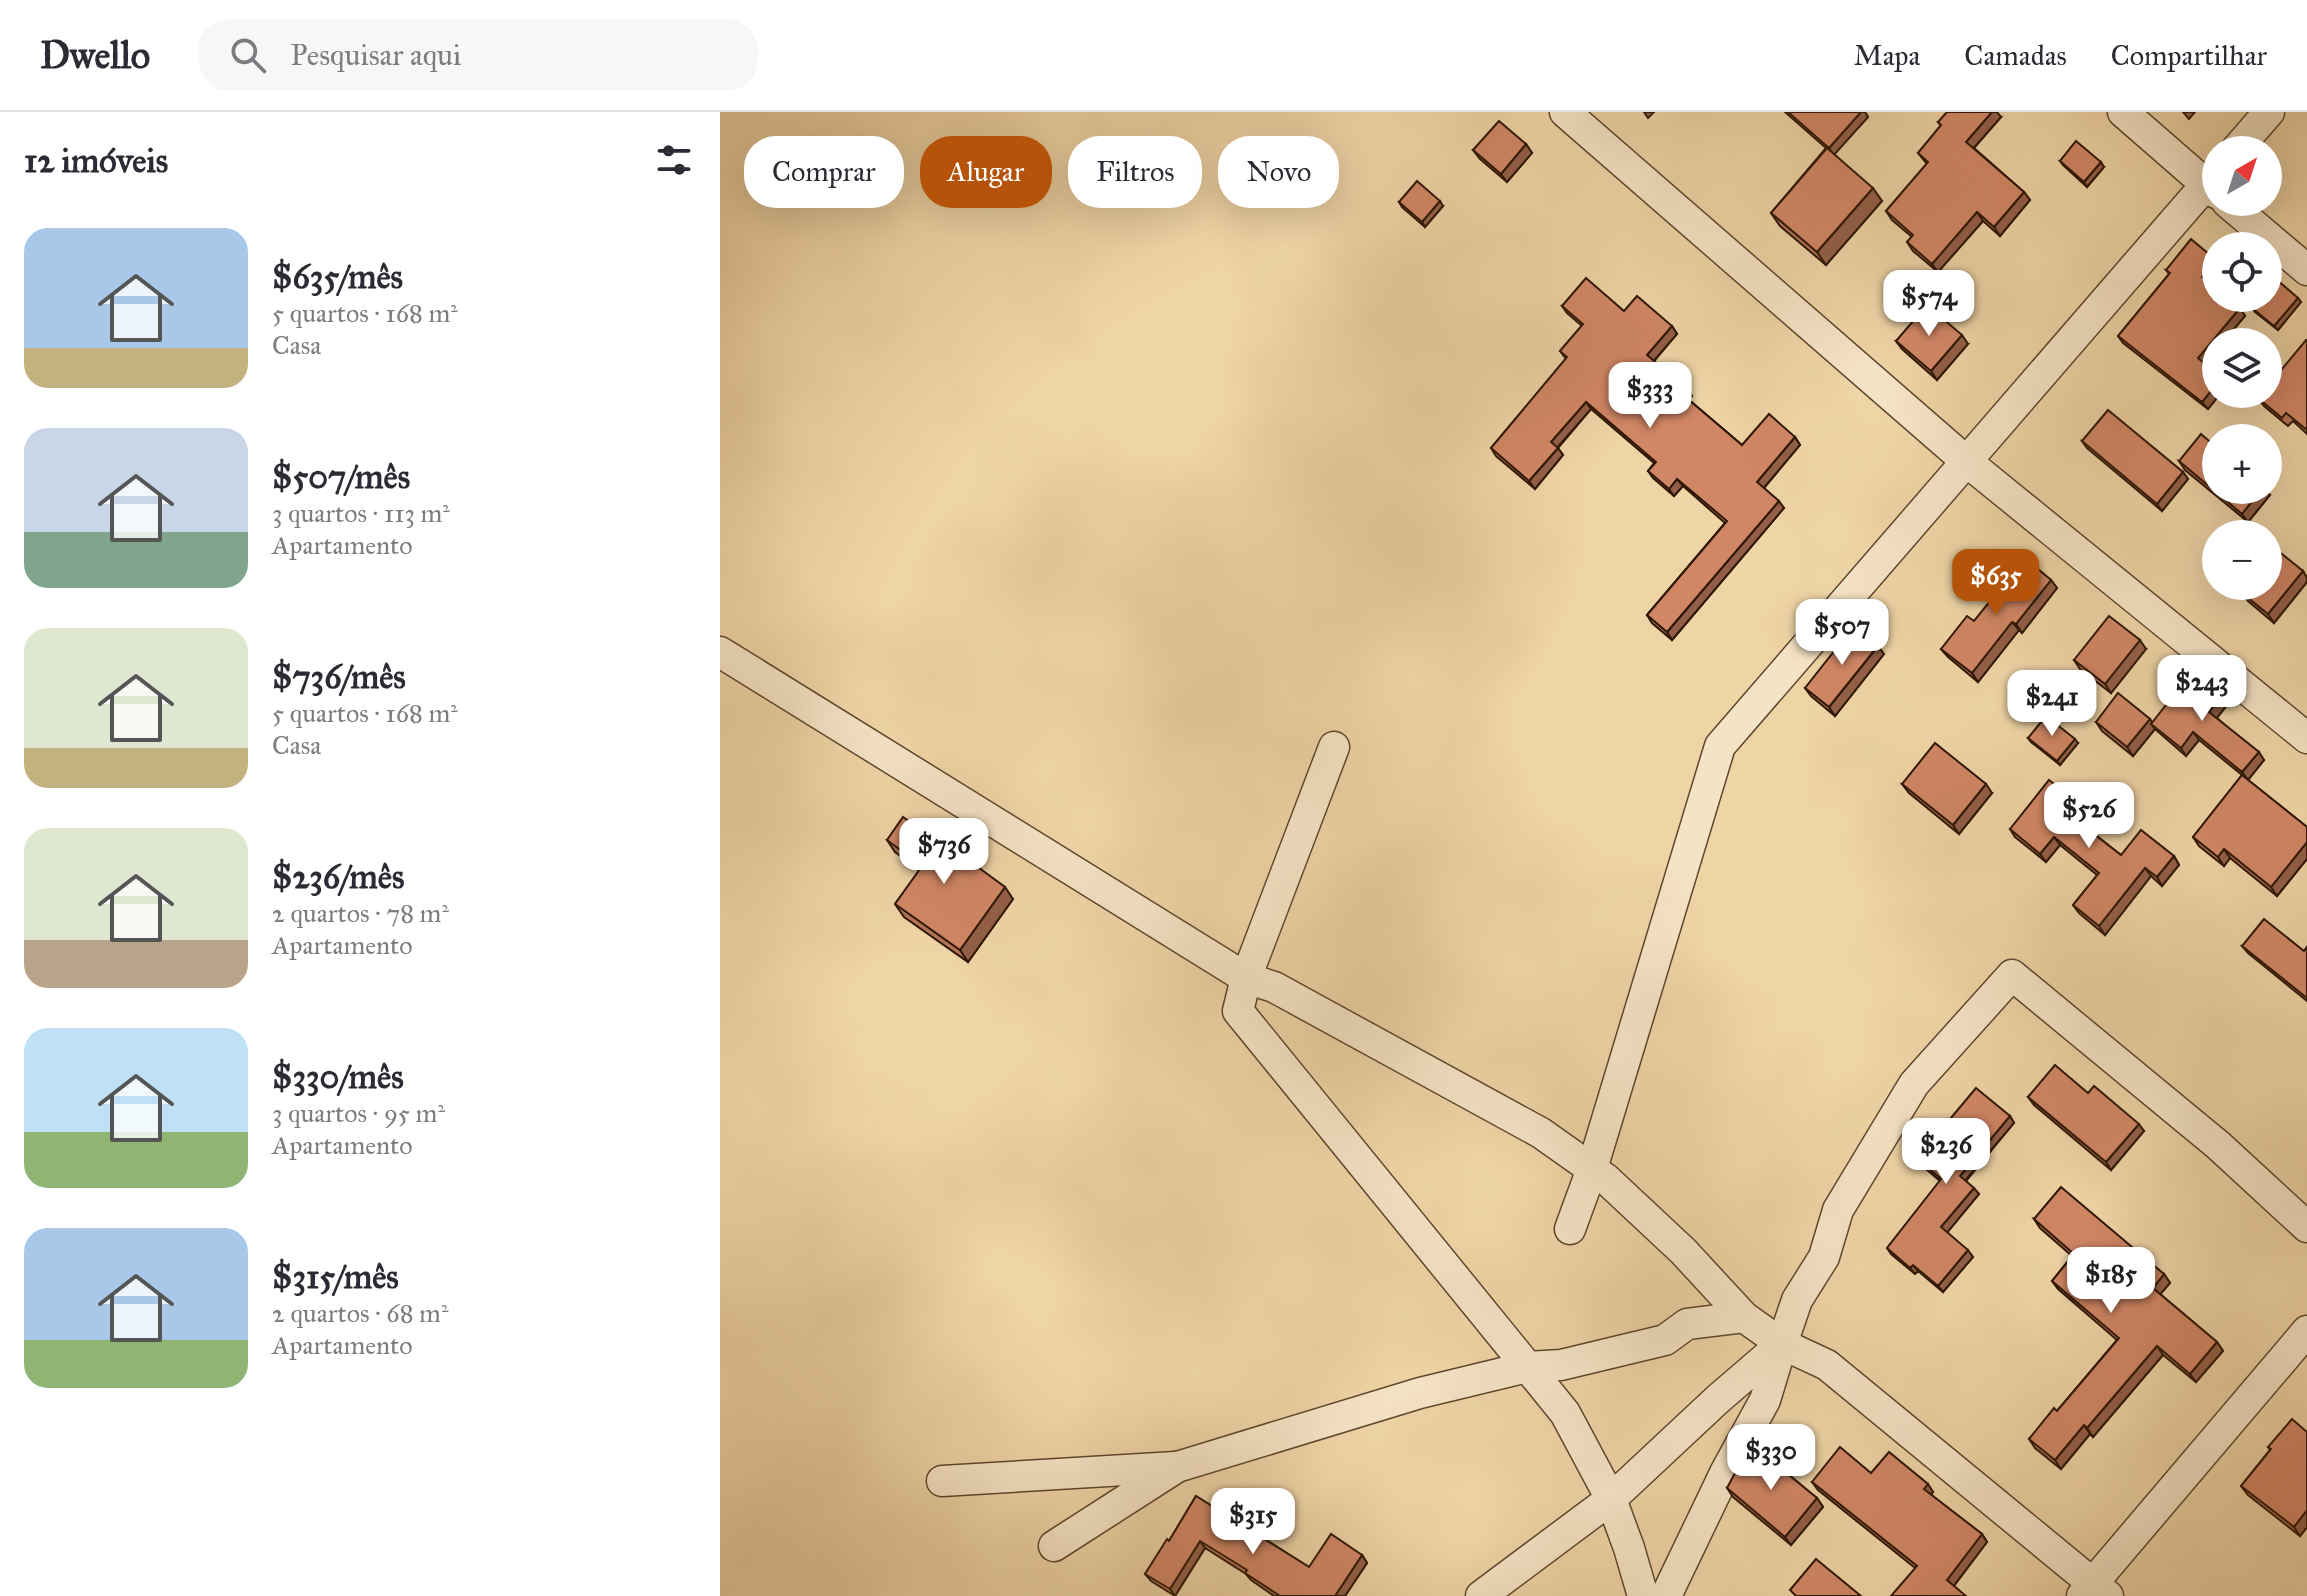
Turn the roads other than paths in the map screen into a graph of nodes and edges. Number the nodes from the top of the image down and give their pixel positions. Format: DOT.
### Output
graph roads {
  1 [pos="1565,112"];
  2 [pos="2123,112"];
  3 [pos="2269,112"];
  4 [pos="2248,136"];
  5 [pos="2202,177"];
  6 [pos="2202,203"];
  7 [pos="2247,216"];
  8 [pos="2307,270"];
  9 [pos="1966,461"];
  10 [pos="720,652"];
  11 [pos="2307,738"];
  12 [pos="1334,747"];
  13 [pos="1246,978"];
  14 [pos="1592,1169"];
  15 [pos="2307,1227"];
  16 [pos="1570,1229"];
  17 [pos="1744,1317"];
  18 [pos="2307,1331"];
  19 [pos="1782,1344"];
  20 [pos="1527,1367"];
  21 [pos="1177,1467"];
  22 [pos="942,1481"];
  23 [pos="1611,1499"];
  24 [pos="1054,1546"];
  25 [pos="2094,1591"];
  26 [pos="1481,1596"];
  27 [pos="1643,1596"];
  28 [pos="1666,1596"];
  1 -- 9 [label="street"];
  2 -- 5 [label="street"];
  3 -- 4 [label="street"];
  6 -- 9 [label="street"];
  7 -- 8 [label="street"];
  9 -- 11 [label="street"];
  9 -- 14 [label="street"];
  10 -- 13 [label="street"];
  12 -- 13 [label="street"];
  13 -- 14 [label="street"];
  13 -- 20 [label="street"];
  14 -- 16 [label="street"];
  14 -- 17 [label="street"];
  15 -- 19 [label="street"];
  17 -- 19 [label="street"];
  17 -- 20 [label="street"];
  18 -- 25 [label="street"];
  19 -- 23 [label="street"];
  19 -- 25 [label="street"];
  19 -- 28 [label="street"];
  20 -- 21 [label="street"];
  20 -- 23 [label="street"];
  21 -- 22 [label="street"];
  21 -- 24 [label="street"];
  23 -- 26 [label="street"];
  23 -- 27 [label="street"];
}
